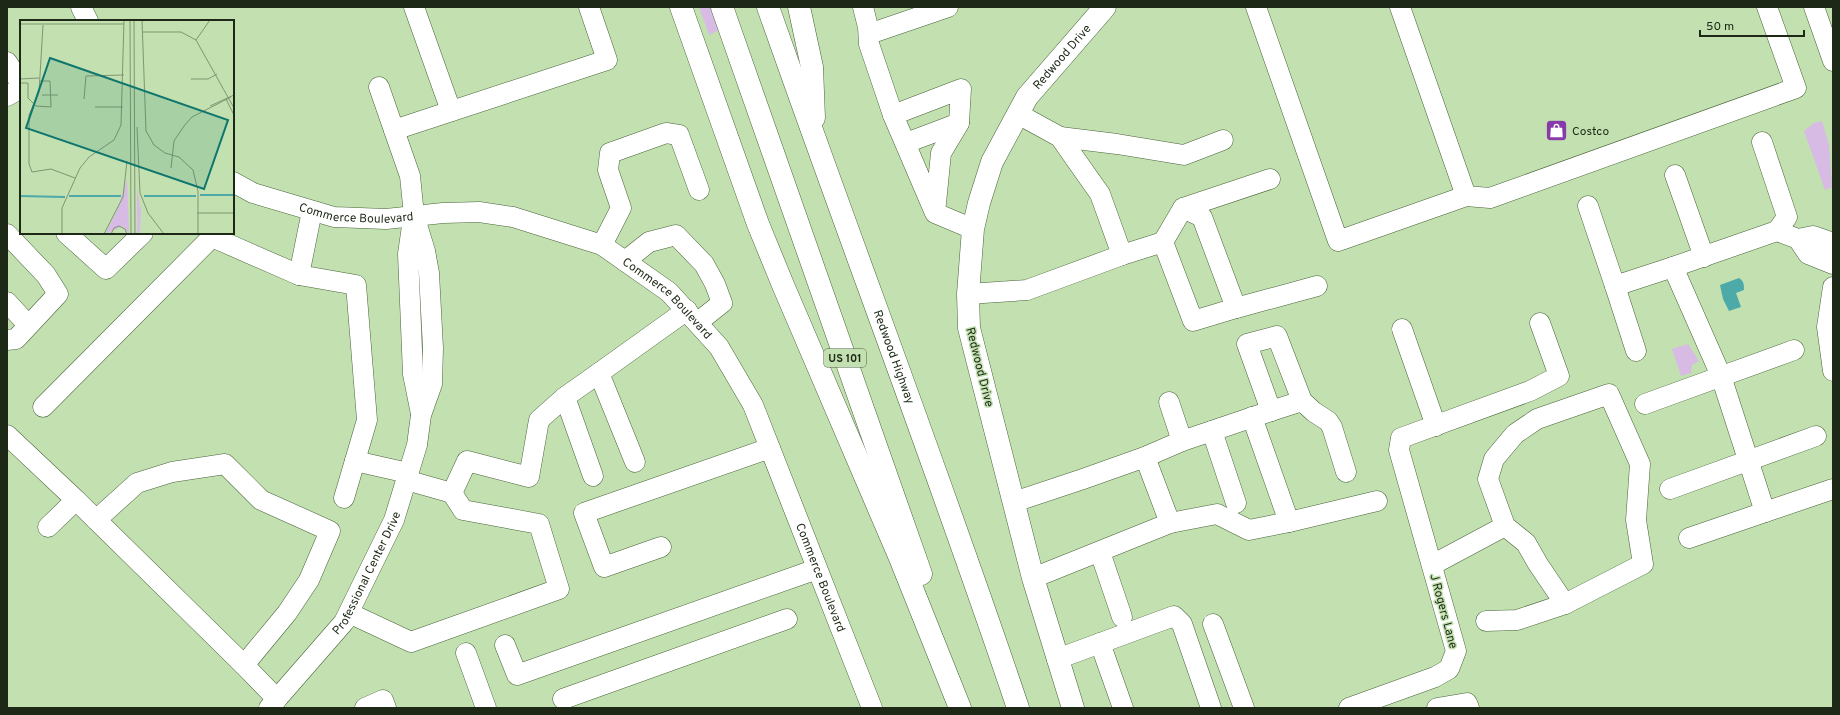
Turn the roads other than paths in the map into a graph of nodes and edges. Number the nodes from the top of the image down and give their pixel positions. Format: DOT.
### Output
graph roads {
  1 [pos="81,7"];
  2 [pos="414,7"];
  3 [pos="589,7"];
  4 [pos="681,7"];
  5 [pos="722,7"];
  6 [pos="768,7"];
  7 [pos="799,7"];
  8 [pos="863,7"];
  9 [pos="948,7"];
  10 [pos="1105,7"];
  11 [pos="1256,7"];
  12 [pos="1400,7"];
  13 [pos="1767,7"];
  14 [pos="1814,7"];
  15 [pos="88,20"];
  16 [pos="869,34"];
  17 [pos="1829,38"];
  18 [pos="1833,61"];
  19 [pos="7,62"];
  20 [pos="20,82"];
  21 [pos="379,87"];
  22 [pos="20,89"];
  23 [pos="7,96"];
  24 [pos="451,111"];
  25 [pos="1018,114"];
  26 [pos="893,115"];
  27 [pos="959,123"];
  28 [pos="394,130"];
  29 [pos="1060,137"];
  30 [pos="814,140"];
  31 [pos="1223,140"];
  32 [pos="1762,142"];
  33 [pos="906,143"];
  34 [pos="1675,175"];
  35 [pos="1270,179"];
  36 [pos="234,183"];
  37 [pos="699,190"];
  38 [pos="1466,196"];
  39 [pos="1588,206"];
  40 [pos="1183,208"];
  41 [pos="312,211"];
  42 [pos="935,213"];
  43 [pos="414,215"];
  44 [pos="974,230"];
  45 [pos="1777,232"];
  46 [pos="7,234"];
  47 [pos="67,234"];
  48 [pos="142,234"];
  49 [pos="1798,239"];
  50 [pos="1163,242"];
  51 [pos="1833,243"];
  52 [pos="602,245"];
  53 [pos="1122,255"];
  54 [pos="1704,256"];
  55 [pos="625,261"];
  56 [pos="1833,264"];
  57 [pos="1673,267"];
  58 [pos="299,275"];
  59 [pos="1317,286"];
  60 [pos="1615,286"];
  61 [pos="1833,287"];
  62 [pos="968,294"];
  63 [pos="7,302"];
  64 [pos="1236,308"];
  65 [pos="692,316"];
  66 [pos="1540,324"];
  67 [pos="28,325"];
  68 [pos="1402,329"];
  69 [pos="7,340"];
  70 [pos="1794,350"];
  71 [pos="1636,351"];
  72 [pos="1833,371"];
  73 [pos="599,373"];
  74 [pos="1721,376"];
  75 [pos="565,397"];
  76 [pos="1302,401"];
  77 [pos="1169,402"];
  78 [pos="1645,404"];
  79 [pos="43,408"];
  80 [pos="1271,411"];
  81 [pos="1252,417"];
  82 [pos="1436,426"];
  83 [pos="1212,431"];
  84 [pos="7,435"];
  85 [pos="1816,436"];
  86 [pos="1182,441"];
  87 [pos="770,448"];
  88 [pos="1145,457"];
  89 [pos="1748,460"];
  90 [pos="355,461"];
  91 [pos="635,462"];
  92 [pos="1346,472"];
  93 [pos="592,476"];
  94 [pos="407,477"];
  95 [pos="1670,489"];
  96 [pos="1833,489"];
  97 [pos="452,493"];
  98 [pos="344,498"];
  99 [pos="76,500"];
  100 [pos="1377,501"];
  101 [pos="1014,502"];
  102 [pos="1236,503"];
  103 [pos="1765,512"];
  104 [pos="96,520"];
  105 [pos="1289,522"];
  106 [pos="1170,523"];
  107 [pos="1505,526"];
  108 [pos="48,527"];
  109 [pos="1689,538"];
  110 [pos="662,547"];
  111 [pos="1100,552"];
  112 [pos="1432,565"];
  113 [pos="817,569"];
  114 [pos="1033,578"];
  115 [pos="1565,604"];
  116 [pos="348,613"];
  117 [pos="1122,617"];
  118 [pos="788,619"];
  119 [pos="1486,621"];
  120 [pos="1213,624"];
  121 [pos="1100,643"];
  122 [pos="505,645"];
  123 [pos="466,653"];
  124 [pos="1057,659"];
  125 [pos="244,665"];
  126 [pos="563,699"];
  127 [pos="273,704"];
  128 [pos="365,708"];
  129 [pos="386,708"];
  130 [pos="486,708"];
  131 [pos="872,708"];
  132 [pos="960,708"];
  133 [pos="968,708"];
  134 [pos="1018,708"];
  135 [pos="1073,708"];
  136 [pos="1123,708"];
  137 [pos="1211,708"];
  138 [pos="1244,708"];
  139 [pos="1349,708"];
  140 [pos="1437,708"];
  141 [pos="1469,708"];
  1 -- 15 [label="street"];
  2 -- 24 [label="street"];
  3 -- 24 [label="street"];
  4 -- 132 [label="main road"];
  5 -- 133 [label="main road, US 101"];
  6 -- 30 [label="main road, Redwood Highway"];
  7 -- 30 [label="main road"];
  8 -- 16 [label="street"];
  9 -- 16 [label="street"];
  10 -- 25 [label="main road, Redwood Drive"];
  11 -- 38 [label="street"];
  12 -- 38 [label="street"];
  13 -- 38 [label="street"];
  14 -- 17 [label="street"];
  16 -- 26 [label="street"];
  17 -- 18 [label="street"];
  19 -- 20 [label="street"];
  21 -- 28 [label="street, Professional Center Drive"];
  22 -- 23 [label="street"];
  24 -- 28 [label="street"];
  25 -- 29 [label="street"];
  25 -- 44 [label="main road, Redwood Drive"];
  26 -- 27 [label="street"];
  26 -- 33 [label="street"];
  27 -- 33 [label="street"];
  27 -- 42 [label="street"];
  28 -- 43 [label="street, Professional Center Drive"];
  29 -- 31 [label="street"];
  29 -- 53 [label="street"];
  30 -- 134 [label="main road, Redwood Highway"];
  32 -- 45 [label="street"];
  33 -- 42 [label="street"];
  34 -- 54 [label="street"];
  35 -- 40 [label="street"];
  36 -- 41 [label="street, Commerce Boulevard"];
  37 -- 52 [label="street"];
  39 -- 60 [label="street"];
  40 -- 50 [label="street"];
  40 -- 64 [label="street"];
  41 -- 43 [label="street, Commerce Boulevard"];
  41 -- 58 [label="street"];
  42 -- 44 [label="street"];
  43 -- 52 [label="street, Commerce Boulevard"];
  43 -- 94 [label="street, Professional Center Drive"];
  44 -- 62 [label="main road, Redwood Drive"];
  45 -- 49 [label="street"];
  45 -- 54 [label="street"];
  46 -- 67 [label="street"];
  47 -- 48 [label="street"];
  49 -- 51 [label="street"];
  49 -- 56 [label="street"];
  50 -- 53 [label="street"];
  50 -- 64 [label="street"];
  52 -- 55 [label="street, Commerce Boulevard"];
  53 -- 62 [label="street"];
  54 -- 57 [label="street"];
  55 -- 65 [label="street, Commerce Boulevard"];
  55 -- 65 [label="street"];
  57 -- 60 [label="street"];
  57 -- 74 [label="street"];
  58 -- 79 [label="street"];
  58 -- 90 [label="street"];
  59 -- 64 [label="street"];
  60 -- 71 [label="street"];
  61 -- 72 [label="street"];
  62 -- 101 [label="main road, Redwood Drive"];
  63 -- 67 [label="street"];
  65 -- 73 [label="street"];
  65 -- 87 [label="street, Commerce Boulevard"];
  66 -- 82 [label="street"];
  67 -- 69 [label="street"];
  68 -- 82 [label="street"];
  70 -- 74 [label="street"];
  73 -- 75 [label="street"];
  73 -- 91 [label="street"];
  74 -- 78 [label="street"];
  74 -- 89 [label="street"];
  75 -- 93 [label="street"];
  75 -- 97 [label="street"];
  76 -- 80 [label="street"];
  76 -- 80 [label="street"];
  76 -- 92 [label="street"];
  77 -- 86 [label="street"];
  80 -- 81 [label="street"];
  81 -- 83 [label="street"];
  81 -- 105 [label="street"];
  82 -- 112 [label="street, J Rogers Lane"];
  83 -- 86 [label="street"];
  83 -- 102 [label="street"];
  84 -- 99 [label="street"];
  85 -- 89 [label="street"];
  86 -- 88 [label="street"];
  87 -- 110 [label="street"];
  87 -- 113 [label="street, Commerce Boulevard"];
  88 -- 101 [label="street"];
  88 -- 106 [label="street"];
  89 -- 95 [label="street"];
  89 -- 103 [label="street"];
  90 -- 94 [label="street"];
  90 -- 98 [label="street"];
  94 -- 97 [label="street"];
  94 -- 116 [label="street, Professional Center Drive"];
  96 -- 103 [label="street"];
  97 -- 116 [label="street"];
  99 -- 104 [label="street"];
  99 -- 108 [label="street"];
  100 -- 105 [label="street"];
  101 -- 114 [label="main road, Redwood Drive"];
  103 -- 109 [label="street"];
  104 -- 125 [label="street"];
  104 -- 125 [label="street"];
  105 -- 106 [label="street"];
  106 -- 111 [label="street"];
  107 -- 112 [label="street"];
  107 -- 115 [label="street"];
  107 -- 115 [label="street"];
  111 -- 114 [label="street"];
  111 -- 117 [label="street"];
  112 -- 139 [label="street, J Rogers Lane"];
  113 -- 122 [label="street"];
  113 -- 131 [label="street, Commerce Boulevard"];
  114 -- 124 [label="main road, Redwood Drive"];
  115 -- 119 [label="street"];
  116 -- 127 [label="street, Professional Center Drive"];
  118 -- 126 [label="street"];
  120 -- 138 [label="street"];
  121 -- 124 [label="street"];
  121 -- 136 [label="street"];
  121 -- 137 [label="street"];
  123 -- 130 [label="street"];
  124 -- 135 [label="main road, Redwood Drive"];
  125 -- 127 [label="street"];
  128 -- 129 [label="street"];
  140 -- 141 [label="street"];
}
